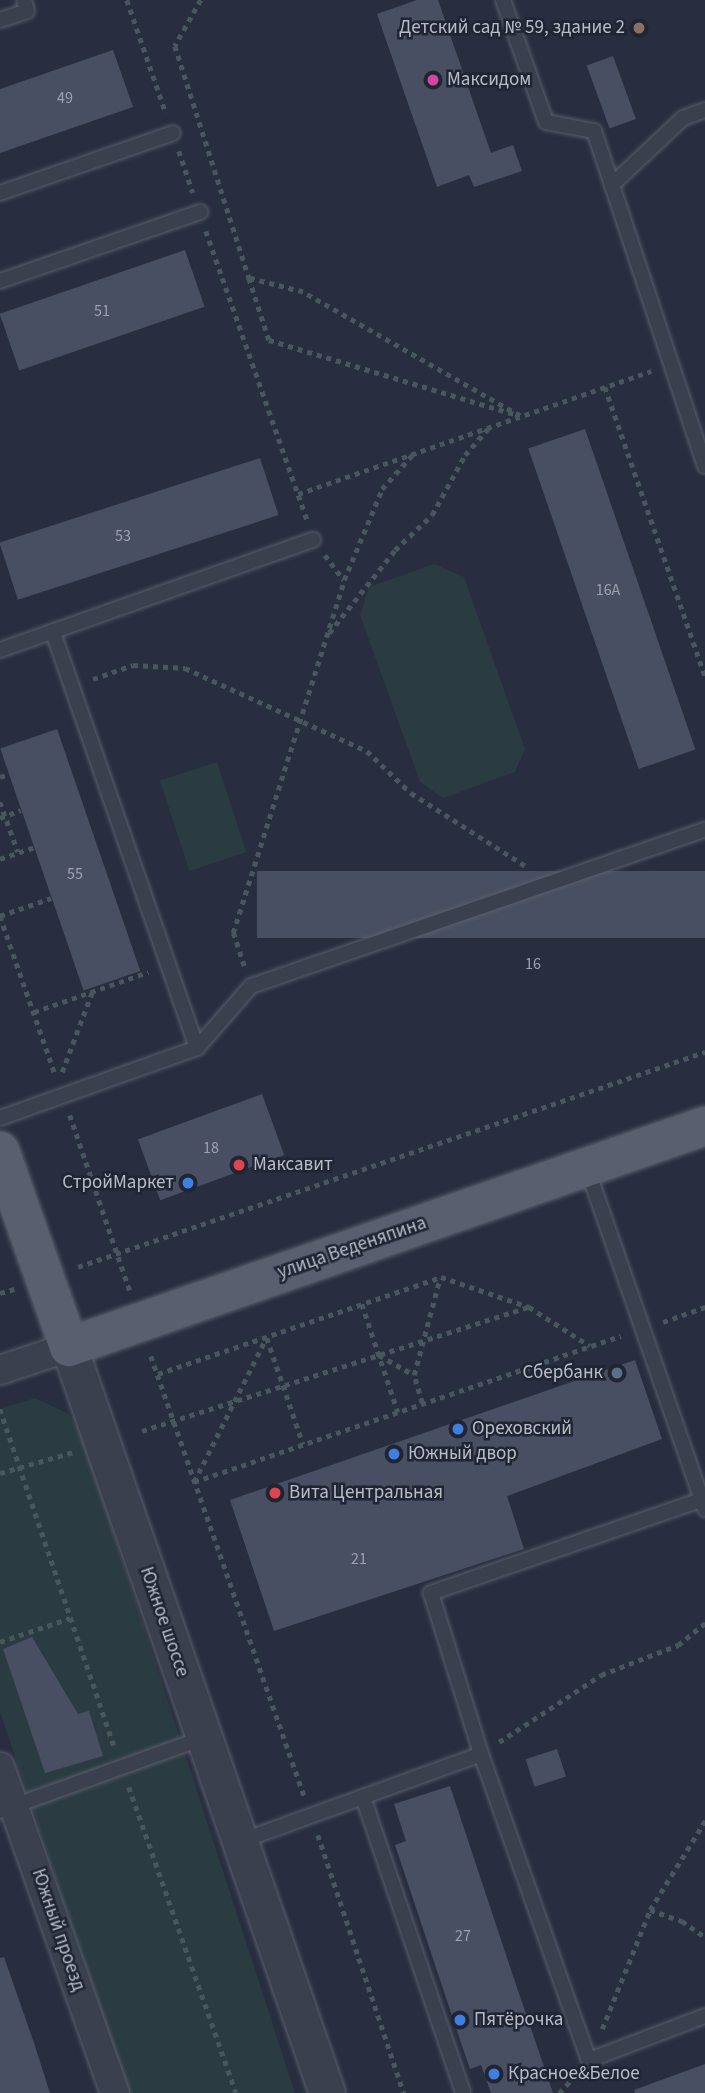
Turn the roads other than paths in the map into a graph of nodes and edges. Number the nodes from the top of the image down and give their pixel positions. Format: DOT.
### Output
graph roads {
  1 [pos="24,0"];
  2 [pos="503,0"];
  3 [pos="0,20"];
  4 [pos="705,110"];
  5 [pos="173,133"];
  6 [pos="612,185"];
  7 [pos="0,193"];
  8 [pos="200,212"];
  9 [pos="0,281"];
  10 [pos="705,466"];
  11 [pos="313,540"];
  12 [pos="53,631"];
  13 [pos="0,650"];
  14 [pos="705,830"];
  15 [pos="197,1048"];
  16 [pos="0,1118"];
  17 [pos="705,1126"];
  18 [pos="0,1151"];
  19 [pos="587,1167"];
  20 [pos="69,1347"];
  21 [pos="0,1370"];
  22 [pos="703,1505"];
  23 [pos="204,1737"];
  24 [pos="481,1754"];
  25 [pos="0,1768"];
  26 [pos="363,1797"];
  27 [pos="7,1808"];
  28 [pos="241,1841"];
  29 [pos="705,2016"];
  30 [pos="116,2093"];
  31 [pos="327,2093"];
  32 [pos="463,2093"];
  1 -- 3 [label="lane"];
  2 -- 6 [label="lane"];
  4 -- 6 [label="lane"];
  5 -- 7 [label="lane"];
  6 -- 10 [label="lane"];
  8 -- 9 [label="lane"];
  11 -- 12 [label="lane"];
  12 -- 13 [label="lane"];
  12 -- 15 [label="lane"];
  14 -- 15 [label="lane"];
  15 -- 16 [label="lane"];
  17 -- 19 [label="main road, улица Веденяпина"];
  18 -- 20 [label="main road, Южное шоссе"];
  19 -- 20 [label="main road, улица Веденяпина"];
  19 -- 22 [label="lane"];
  20 -- 21 [label="street, улица Веденяпина"];
  20 -- 23 [label="street, Южное шоссе"];
  22 -- 24 [label="lane"];
  23 -- 27 [label="lane"];
  23 -- 28 [label="street, Южное шоссе"];
  24 -- 26 [label="lane"];
  24 -- 29 [label="lane"];
  25 -- 27 [label="street, Южный проезд"];
  26 -- 28 [label="lane"];
  26 -- 32 [label="lane"];
  27 -- 30 [label="street, Южный проезд"];
  28 -- 31 [label="street, Южное шоссе"];
}
